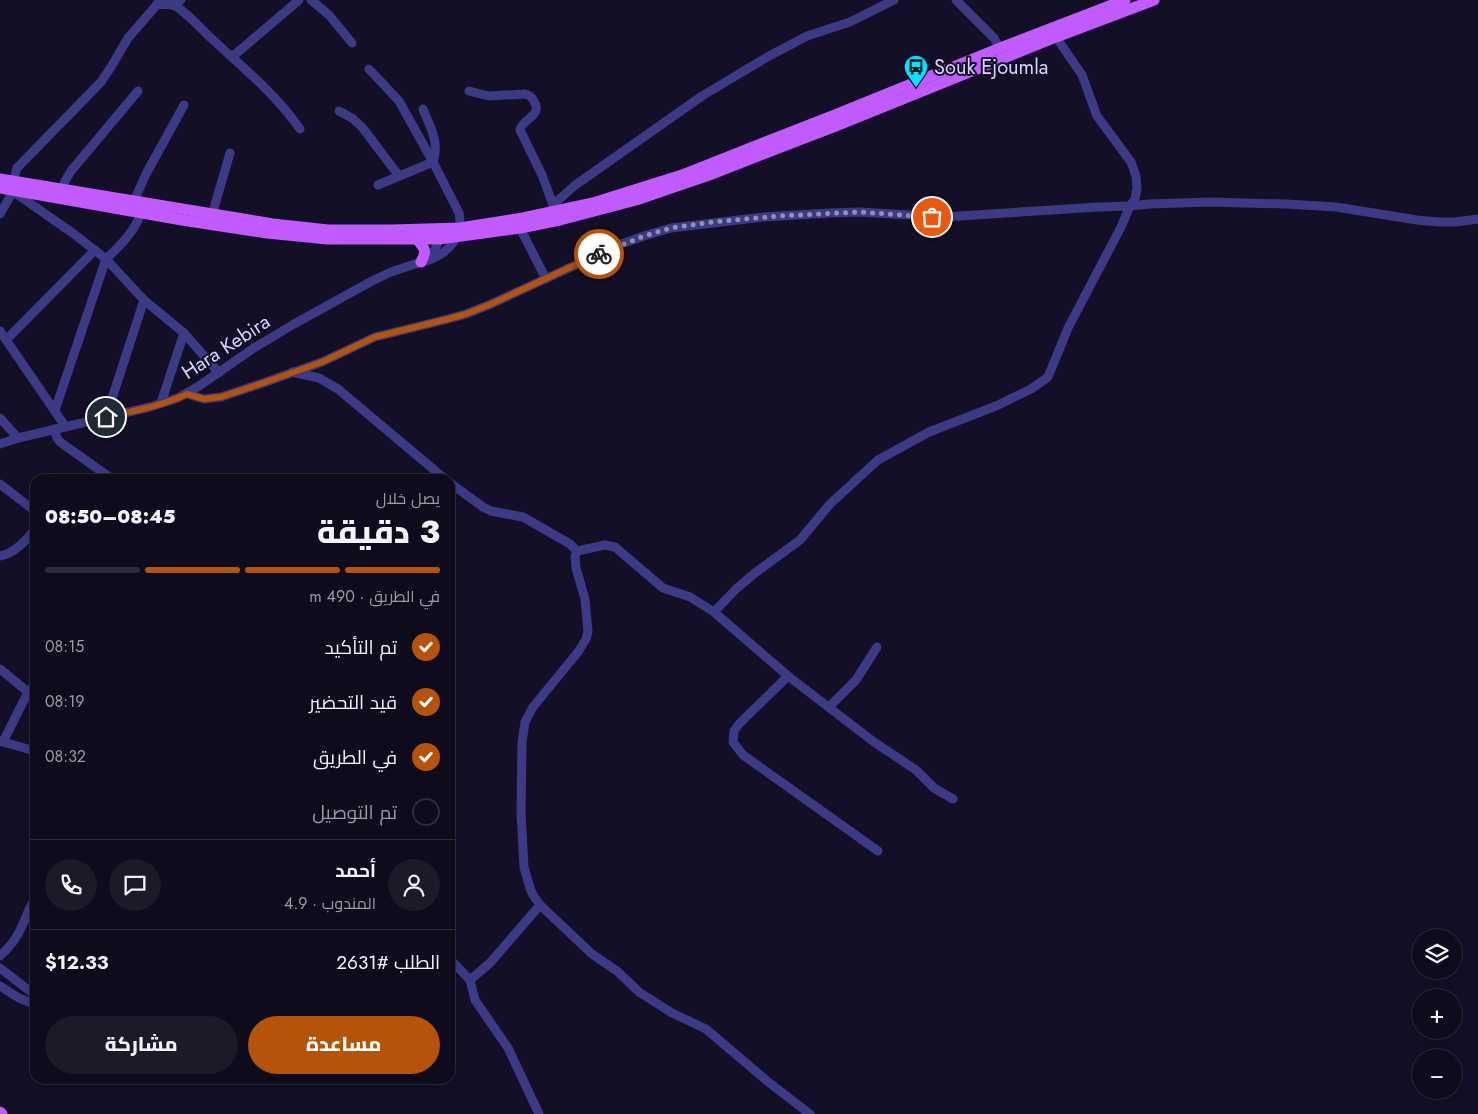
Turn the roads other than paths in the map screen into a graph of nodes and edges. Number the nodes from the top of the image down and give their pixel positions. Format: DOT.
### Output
graph roads {
  1 [pos="181,0"];
  2 [pos="299,0"];
  3 [pos="311,0"];
  4 [pos="894,0"];
  5 [pos="956,0"];
  6 [pos="1154,0"];
  7 [pos="159,2"];
  8 [pos="1128,3"];
  9 [pos="172,5"];
  10 [pos="1056,37"];
  11 [pos="352,44"];
  12 [pos="1002,53"];
  13 [pos="232,57"];
  14 [pos="369,69"];
  15 [pos="138,91"];
  16 [pos="469,91"];
  17 [pos="184,105"];
  18 [pos="423,109"];
  19 [pos="339,111"];
  20 [pos="300,129"];
  21 [pos="230,153"];
  22 [pos="433,162"];
  23 [pos="399,176"];
  24 [pos="0,179"];
  25 [pos="378,185"];
  26 [pos="8,186"];
  27 [pos="62,190"];
  28 [pos="1137,194"];
  29 [pos="134,201"];
  30 [pos="1146,204"];
  31 [pos="1130,206"];
  32 [pos="556,212"];
  33 [pos="142,213"];
  34 [pos="0,214"];
  35 [pos="212,214"];
  36 [pos="1478,218"];
  37 [pos="520,228"];
  38 [pos="458,233"];
  39 [pos="439,234"];
  40 [pos="328,235"];
  41 [pos="417,239"];
  42 [pos="95,250"];
  43 [pos="106,259"];
  44 [pos="421,262"];
  45 [pos="546,279"];
  46 [pos="144,300"];
  47 [pos="0,331"];
  48 [pos="184,333"];
  49 [pos="6,340"];
  50 [pos="219,372"];
  51 [pos="292,372"];
  52 [pos="187,394"];
  53 [pos="161,403"];
  54 [pos="55,410"];
  55 [pos="106,417"];
  56 [pos="0,418"];
  57 [pos="65,426"];
  58 [pos="54,429"];
  59 [pos="18,438"];
  60 [pos="0,444"];
  61 [pos="105,474"];
  62 [pos="439,474"];
  63 [pos="0,484"];
  64 [pos="455,487"];
  65 [pos="30,507"];
  66 [pos="30,536"];
  67 [pos="576,551"];
  68 [pos="0,556"];
  69 [pos="714,612"];
  70 [pos="877,647"];
  71 [pos="0,669"];
  72 [pos="788,676"];
  73 [pos="30,690"];
  74 [pos="28,692"];
  75 [pos="829,707"];
  76 [pos="2,742"];
  77 [pos="30,750"];
  78 [pos="953,798"];
  79 [pos="878,851"];
  80 [pos="540,905"];
  81 [pos="30,907"];
  82 [pos="0,956"];
  83 [pos="455,964"];
  84 [pos="0,968"];
  85 [pos="470,980"];
  86 [pos="0,986"];
  87 [pos="30,991"];
  88 [pos="30,1003"];
  89 [pos="539,1114"];
  90 [pos="810,1114"];
  1 -- 9 [label="street"];
  2 -- 13 [label="street"];
  3 -- 11 [label="street"];
  4 -- 32 [label="street"];
  5 -- 12 [label="street"];
  6 -- 8 [label="main road"];
  7 -- 9 [label="street"];
  7 -- 26 [label="street"];
  8 -- 10 [label="main road"];
  8 -- 12 [label="main road"];
  9 -- 13 [label="street"];
  10 -- 12 [label="main road"];
  10 -- 28 [label="street"];
  12 -- 32 [label="main road"];
  13 -- 20 [label="street"];
  14 -- 22 [label="street"];
  15 -- 27 [label="street"];
  16 -- 32 [label="street"];
  17 -- 29 [label="street"];
  18 -- 22 [label="street"];
  19 -- 23 [label="street"];
  21 -- 35 [label="street"];
  22 -- 23 [label="street"];
  22 -- 38 [label="street"];
  23 -- 25 [label="street"];
  24 -- 26 [label="main road"];
  26 -- 27 [label="main road"];
  26 -- 33 [label="main road"];
  26 -- 34 [label="street"];
  26 -- 42 [label="street"];
  27 -- 29 [label="main road"];
  28 -- 30 [label="street"];
  28 -- 31 [label="street"];
  29 -- 35 [label="main road"];
  30 -- 31 [label="street"];
  30 -- 36 [label="street"];
  31 -- 45 [label="street"];
  31 -- 69 [label="street"];
  32 -- 37 [label="main road"];
  32 -- 38 [label="main road"];
  33 -- 40 [label="main road"];
  33 -- 43 [label="street"];
  35 -- 40 [label="main road"];
  37 -- 38 [label="main road"];
  37 -- 45 [label="street"];
  38 -- 39 [label="main road"];
  38 -- 44 [label="street"];
  39 -- 40 [label="main road"];
  39 -- 41 [label="main road"];
  39 -- 44 [label="street, Hara Kebira"];
  40 -- 41 [label="main road"];
  41 -- 44 [label="main road"];
  42 -- 43 [label="street"];
  42 -- 49 [label="street"];
  43 -- 46 [label="street"];
  43 -- 54 [label="street"];
  44 -- 50 [label="street, Hara Kebira"];
  45 -- 51 [label="street"];
  46 -- 48 [label="street"];
  46 -- 55 [label="street"];
  47 -- 49 [label="street"];
  48 -- 50 [label="street"];
  48 -- 53 [label="street"];
  49 -- 54 [label="street"];
  50 -- 52 [label="street, Hara Kebira"];
  51 -- 52 [label="street"];
  51 -- 62 [label="street"];
  52 -- 53 [label="street, Hara Kebira"];
  53 -- 55 [label="street, Hara Kebira"];
  54 -- 57 [label="street"];
  55 -- 57 [label="street, Hara Kebira"];
  56 -- 59 [label="street"];
  57 -- 58 [label="street, Hara Kebira"];
  58 -- 59 [label="street, Hara Kebira"];
  58 -- 61 [label="street"];
  59 -- 60 [label="street, Hara Kebira"];
  63 -- 65 [label="street"];
  64 -- 67 [label="street"];
  66 -- 68 [label="street"];
  67 -- 69 [label="street"];
  67 -- 80 [label="street"];
  69 -- 72 [label="street"];
  70 -- 75 [label="street"];
  71 -- 74 [label="street"];
  72 -- 75 [label="street"];
  72 -- 79 [label="street"];
  73 -- 74 [label="street"];
  74 -- 76 [label="street"];
  75 -- 78 [label="street"];
  76 -- 77 [label="street"];
  80 -- 85 [label="street"];
  80 -- 90 [label="street"];
  81 -- 82 [label="street"];
  83 -- 85 [label="street"];
  84 -- 87 [label="street"];
  85 -- 89 [label="street"];
  86 -- 88 [label="street"];
}
